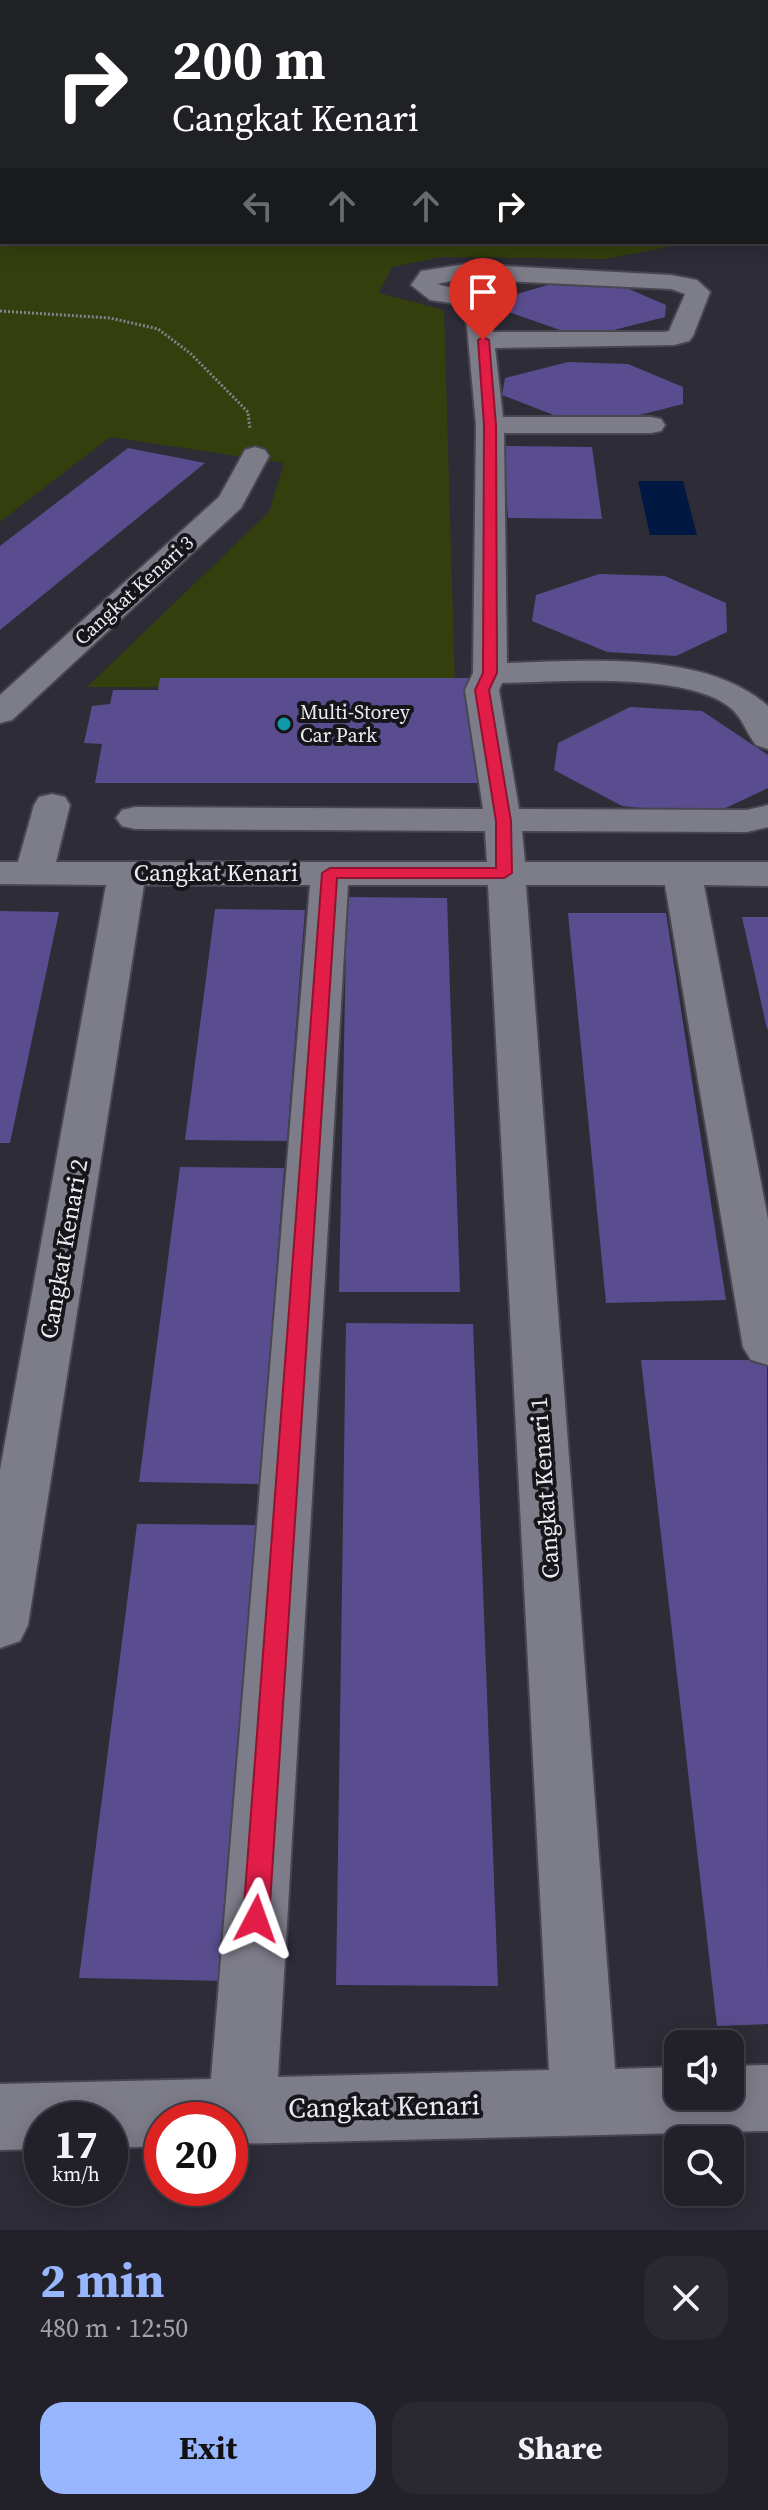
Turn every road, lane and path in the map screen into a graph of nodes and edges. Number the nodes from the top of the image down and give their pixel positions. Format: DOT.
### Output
graph roads {
  1 [pos="647,0"];
  2 [pos="656,0"];
  3 [pos="0,311"];
  4 [pos="483,340"];
  5 [pos="490,425"];
  6 [pos="651,425"];
  7 [pos="255,456"];
  8 [pos="490,673"];
  9 [pos="0,713"];
  10 [pos="768,738"];
  11 [pos="52,805"];
  12 [pos="768,816"];
  13 [pos="135,818"];
  14 [pos="521,821"];
  15 [pos="17,873"];
  16 [pos="127,873"];
  17 [pos="330,873"];
  18 [pos="524,873"];
  19 [pos="682,873"];
  20 [pos="768,874"];
  21 [pos="768,1347"];
  22 [pos="0,1625"];
  23 [pos="768,2098"];
  24 [pos="242,2102"];
  25 [pos="584,2102"];
  26 [pos="248,2109"];
  27 [pos="144,2112"];
  28 [pos="0,2117"];
  1 -- 2 [label="street"];
  3 -- 7 [label="path"];
  4 -- 4 [label="street"];
  4 -- 5 [label="street"];
  5 -- 6 [label="street"];
  5 -- 8 [label="street"];
  7 -- 9 [label="street, Cangkat Kenari 3"];
  8 -- 10 [label="street"];
  8 -- 14 [label="street"];
  11 -- 15 [label="street"];
  12 -- 14 [label="street"];
  13 -- 14 [label="street"];
  14 -- 18 [label="street, Cangkat Kenari 1"];
  15 -- 16 [label="street, Cangkat Kenari"];
  16 -- 17 [label="street, Cangkat Kenari"];
  16 -- 22 [label="street, Cangkat Kenari 2"];
  17 -- 18 [label="street, Cangkat Kenari"];
  17 -- 24 [label="street"];
  18 -- 19 [label="street, Cangkat Kenari"];
  18 -- 25 [label="street, Cangkat Kenari 1"];
  19 -- 20 [label="street, Cangkat Kenari"];
  19 -- 21 [label="street"];
  23 -- 25 [label="street, Cangkat Kenari"];
  25 -- 26 [label="street, Cangkat Kenari"];
  27 -- 28 [label="street, Cangkat Kenari"];
}
